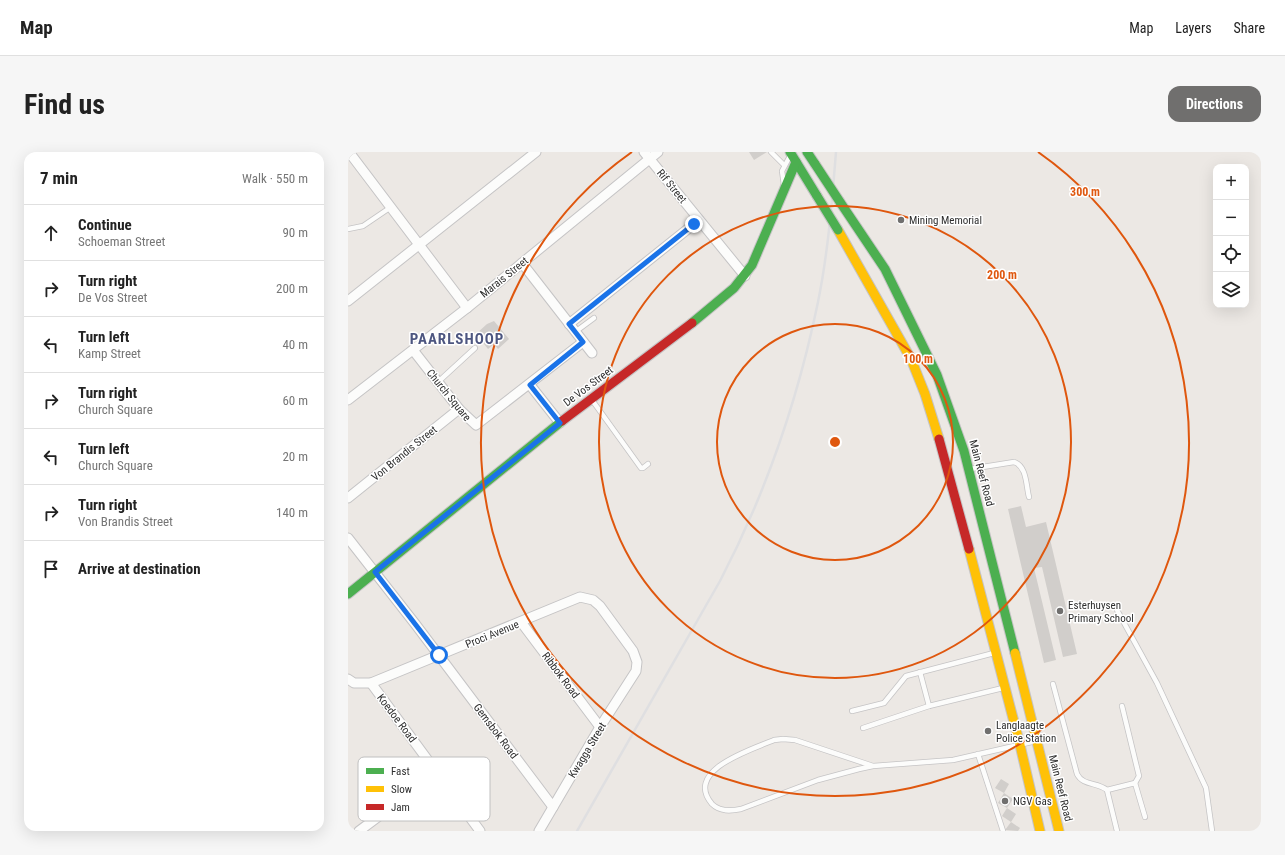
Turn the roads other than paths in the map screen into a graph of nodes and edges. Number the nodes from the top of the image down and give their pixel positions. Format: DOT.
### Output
graph roads {
  1 [pos="349,152"];
  2 [pos="536,152"];
  3 [pos="658,152"];
  4 [pos="771,152"];
  5 [pos="807,152"];
  6 [pos="790,153"];
  7 [pos="647,155"];
  8 [pos="796,162"];
  9 [pos="784,165"];
  10 [pos="785,188"];
  11 [pos="391,207"];
  12 [pos="699,220"];
  13 [pos="348,228"];
  14 [pos="420,246"];
  15 [pos="522,263"];
  16 [pos="745,276"];
  17 [pos="348,301"];
  18 [pos="467,308"];
  19 [pos="594,318"];
  20 [pos="569,324"];
  21 [pos="575,332"];
  22 [pos="583,342"];
  23 [pos="475,348"];
  24 [pos="413,350"];
  25 [pos="592,353"];
  26 [pos="438,382"];
  27 [pos="530,385"];
  28 [pos="591,399"];
  29 [pos="348,400"];
  30 [pos="459,409"];
  31 [pos="560,423"];
  32 [pos="648,464"];
  33 [pos="969,469"];
  34 [pos="1028,497"];
  35 [pos="348,498"];
  36 [pos="348,538"];
  37 [pos="375,572"];
  38 [pos="348,594"];
  39 [pos="1117,610"];
  40 [pos="521,622"];
  41 [pos="1011,638"];
  42 [pos="993,643"];
  43 [pos="996,653"];
  44 [pos="439,655"];
  45 [pos="636,670"];
  46 [pos="920,672"];
  47 [pos="348,679"];
  48 [pos="1022,679"];
  49 [pos="371,683"];
  50 [pos="1053,684"];
  51 [pos="1004,685"];
  52 [pos="929,706"];
  53 [pos="1122,706"];
  54 [pos="852,711"];
  55 [pos="600,727"];
  56 [pos="863,728"];
  57 [pos="1037,741"];
  58 [pos="1020,745"];
  59 [pos="978,754"];
  60 [pos="425,757"];
  61 [pos="873,766"];
  62 [pos="1135,783"];
  63 [pos="1107,790"];
  64 [pos="553,807"];
  65 [pos="1145,817"];
  66 [pos="372,821"];
  67 [pos="472,821"];
  68 [pos="359,831"];
  69 [pos="479,831"];
  70 [pos="539,831"];
  71 [pos="1004,831"];
  72 [pos="1040,831"];
  73 [pos="1059,831"];
  74 [pos="1117,831"];
  75 [pos="1212,831"];
  1 -- 11 [label="street"];
  2 -- 14 [label="street"];
  3 -- 7 [label="street, Marais Street"];
  4 -- 9 [label="lane"];
  5 -- 33 [label="main road, Main Reef Road, bridge"];
  6 -- 8 [label="main road"];
  6 -- 9 [label="lane"];
  7 -- 12 [label="street, Rif Street"];
  7 -- 15 [label="street, Marais Street"];
  8 -- 10 [label="main road, De Vos Street"];
  8 -- 42 [label="main road, bridge"];
  9 -- 10 [label="lane"];
  10 -- 16 [label="main road, De Vos Street"];
  11 -- 13 [label="lane"];
  11 -- 14 [label="street"];
  12 -- 16 [label="street, Rif Street"];
  12 -- 20 [label="street"];
  14 -- 17 [label="street"];
  14 -- 18 [label="street"];
  15 -- 18 [label="street, Marais Street"];
  15 -- 20 [label="street"];
  16 -- 28 [label="main road, De Vos Street"];
  18 -- 24 [label="street, Marais Street"];
  19 -- 21 [label="lane"];
  20 -- 21 [label="street"];
  21 -- 22 [label="street"];
  22 -- 25 [label="street"];
  22 -- 27 [label="street, Church Square"];
  23 -- 26 [label="lane"];
  24 -- 26 [label="street, Church Square"];
  24 -- 29 [label="street, Marais Street"];
  26 -- 30 [label="street, Church Square"];
  27 -- 30 [label="street, Church Square"];
  27 -- 31 [label="street"];
  28 -- 31 [label="main road, De Vos Street"];
  28 -- 32 [label="lane"];
  30 -- 35 [label="street, Von Brandis Street"];
  31 -- 37 [label="main road, De Vos Street"];
  33 -- 34 [label="lane"];
  33 -- 41 [label="main road, Main Reef Road"];
  36 -- 37 [label="street, Gemsbok Road"];
  37 -- 38 [label="main road, De Vos Street"];
  37 -- 44 [label="street, Gemsbok Road"];
  39 -- 75 [label="lane"];
  40 -- 44 [label="street, Proci Avenue"];
  40 -- 45 [label="street, Proci Avenue"];
  40 -- 55 [label="street, Ribbok Road"];
  41 -- 42 [label="main road"];
  41 -- 48 [label="main road, Main Reef Road"];
  42 -- 43 [label="main road"];
  43 -- 46 [label="lane"];
  43 -- 51 [label="main road"];
  44 -- 49 [label="street, Proci Avenue"];
  44 -- 64 [label="street, Gemsbok Road"];
  45 -- 55 [label="street, Kwagga Street"];
  46 -- 52 [label="lane"];
  46 -- 54 [label="lane"];
  47 -- 49 [label="street, Proci Avenue"];
  48 -- 51 [label="main road"];
  48 -- 57 [label="main road, Main Reef Road"];
  49 -- 60 [label="street, Koedoe Road"];
  50 -- 63 [label="lane"];
  51 -- 52 [label="lane"];
  51 -- 58 [label="main road"];
  52 -- 56 [label="lane"];
  53 -- 62 [label="lane"];
  55 -- 64 [label="street, Kwagga Street"];
  57 -- 58 [label="lane"];
  57 -- 73 [label="main road, Main Reef Road"];
  58 -- 59 [label="lane"];
  58 -- 72 [label="main road"];
  59 -- 61 [label="lane"];
  59 -- 71 [label="lane"];
  61 -- 61 [label="lane"];
  62 -- 63 [label="lane"];
  62 -- 65 [label="lane"];
  63 -- 74 [label="lane"];
  64 -- 70 [label="street, Kwagga Street"];
  66 -- 68 [label="street"];
  67 -- 69 [label="street, Koedoe Road"];
}
